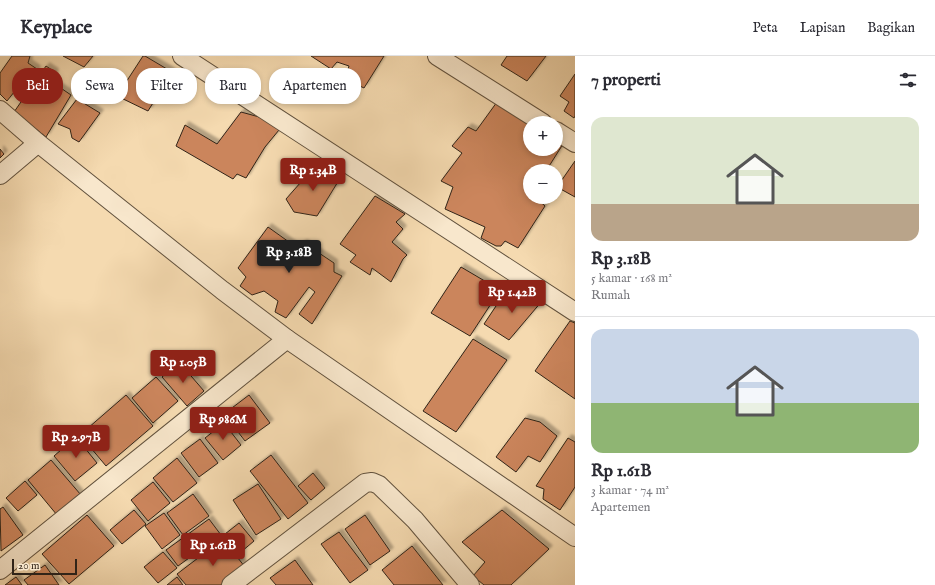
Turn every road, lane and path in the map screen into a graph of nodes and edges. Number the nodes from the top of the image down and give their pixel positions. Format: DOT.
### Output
graph roads {
  1 [pos="182,56"];
  2 [pos="437,56"];
  3 [pos="0,110"];
  4 [pos="532,116"];
  5 [pos="563,135"];
  6 [pos="38,143"];
  7 [pos="575,143"];
  8 [pos="0,175"];
  9 [pos="575,312"];
  10 [pos="287,339"];
  11 [pos="575,537"];
  12 [pos="0,570"];
  13 [pos="231,585"];
  14 [pos="470,585"];
  1 -- 9 [label="street"];
  2 -- 4 [label="street"];
  3 -- 6 [label="street"];
  5 -- 7 [label="street"];
  6 -- 8 [label="street"];
  6 -- 10 [label="street"];
  10 -- 11 [label="street"];
  10 -- 12 [label="street"];
  13 -- 14 [label="street"];
}
